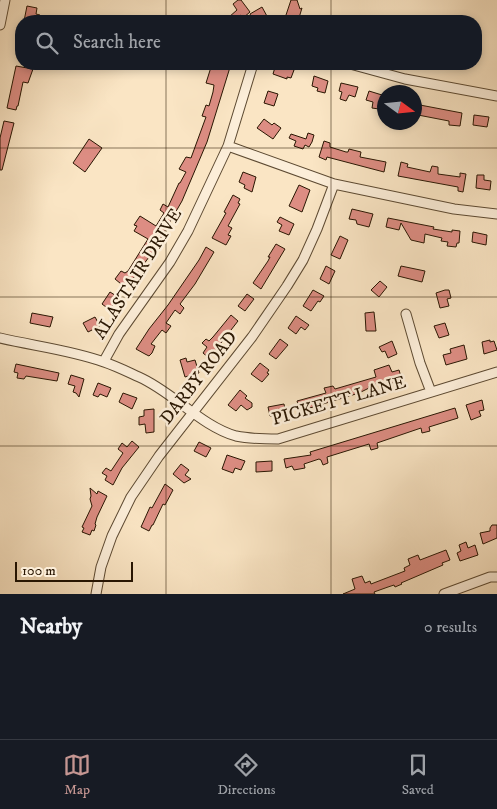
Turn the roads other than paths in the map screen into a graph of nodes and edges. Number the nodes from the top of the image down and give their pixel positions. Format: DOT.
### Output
graph roads {
  1 [pos="5,3"];
  2 [pos="0,25"];
  3 [pos="251,70"];
  4 [pos="372,70"];
  5 [pos="497,96"];
  6 [pos="228,146"];
  7 [pos="334,184"];
  8 [pos="497,214"];
  9 [pos="406,314"];
  10 [pos="0,338"];
  11 [pos="104,362"];
  12 [pos="497,372"];
  13 [pos="431,392"];
  14 [pos="194,412"];
  15 [pos="497,577"];
  16 [pos="96,594"];
  17 [pos="444,594"];
  1 -- 2 [label="street"];
  3 -- 6 [label="street, ALASTAIR DRIVE"];
  4 -- 5 [label="street"];
  6 -- 7 [label="street"];
  6 -- 11 [label="street, ALASTAIR DRIVE"];
  7 -- 8 [label="street"];
  7 -- 14 [label="street, DARBY ROAD"];
  9 -- 13 [label="street"];
  10 -- 11 [label="street, PICKETT LANE"];
  11 -- 14 [label="street, PICKETT LANE"];
  12 -- 13 [label="street, PICKETT LANE"];
  13 -- 14 [label="street, PICKETT LANE"];
  14 -- 16 [label="street, DARBY ROAD"];
  15 -- 17 [label="street"];
}
